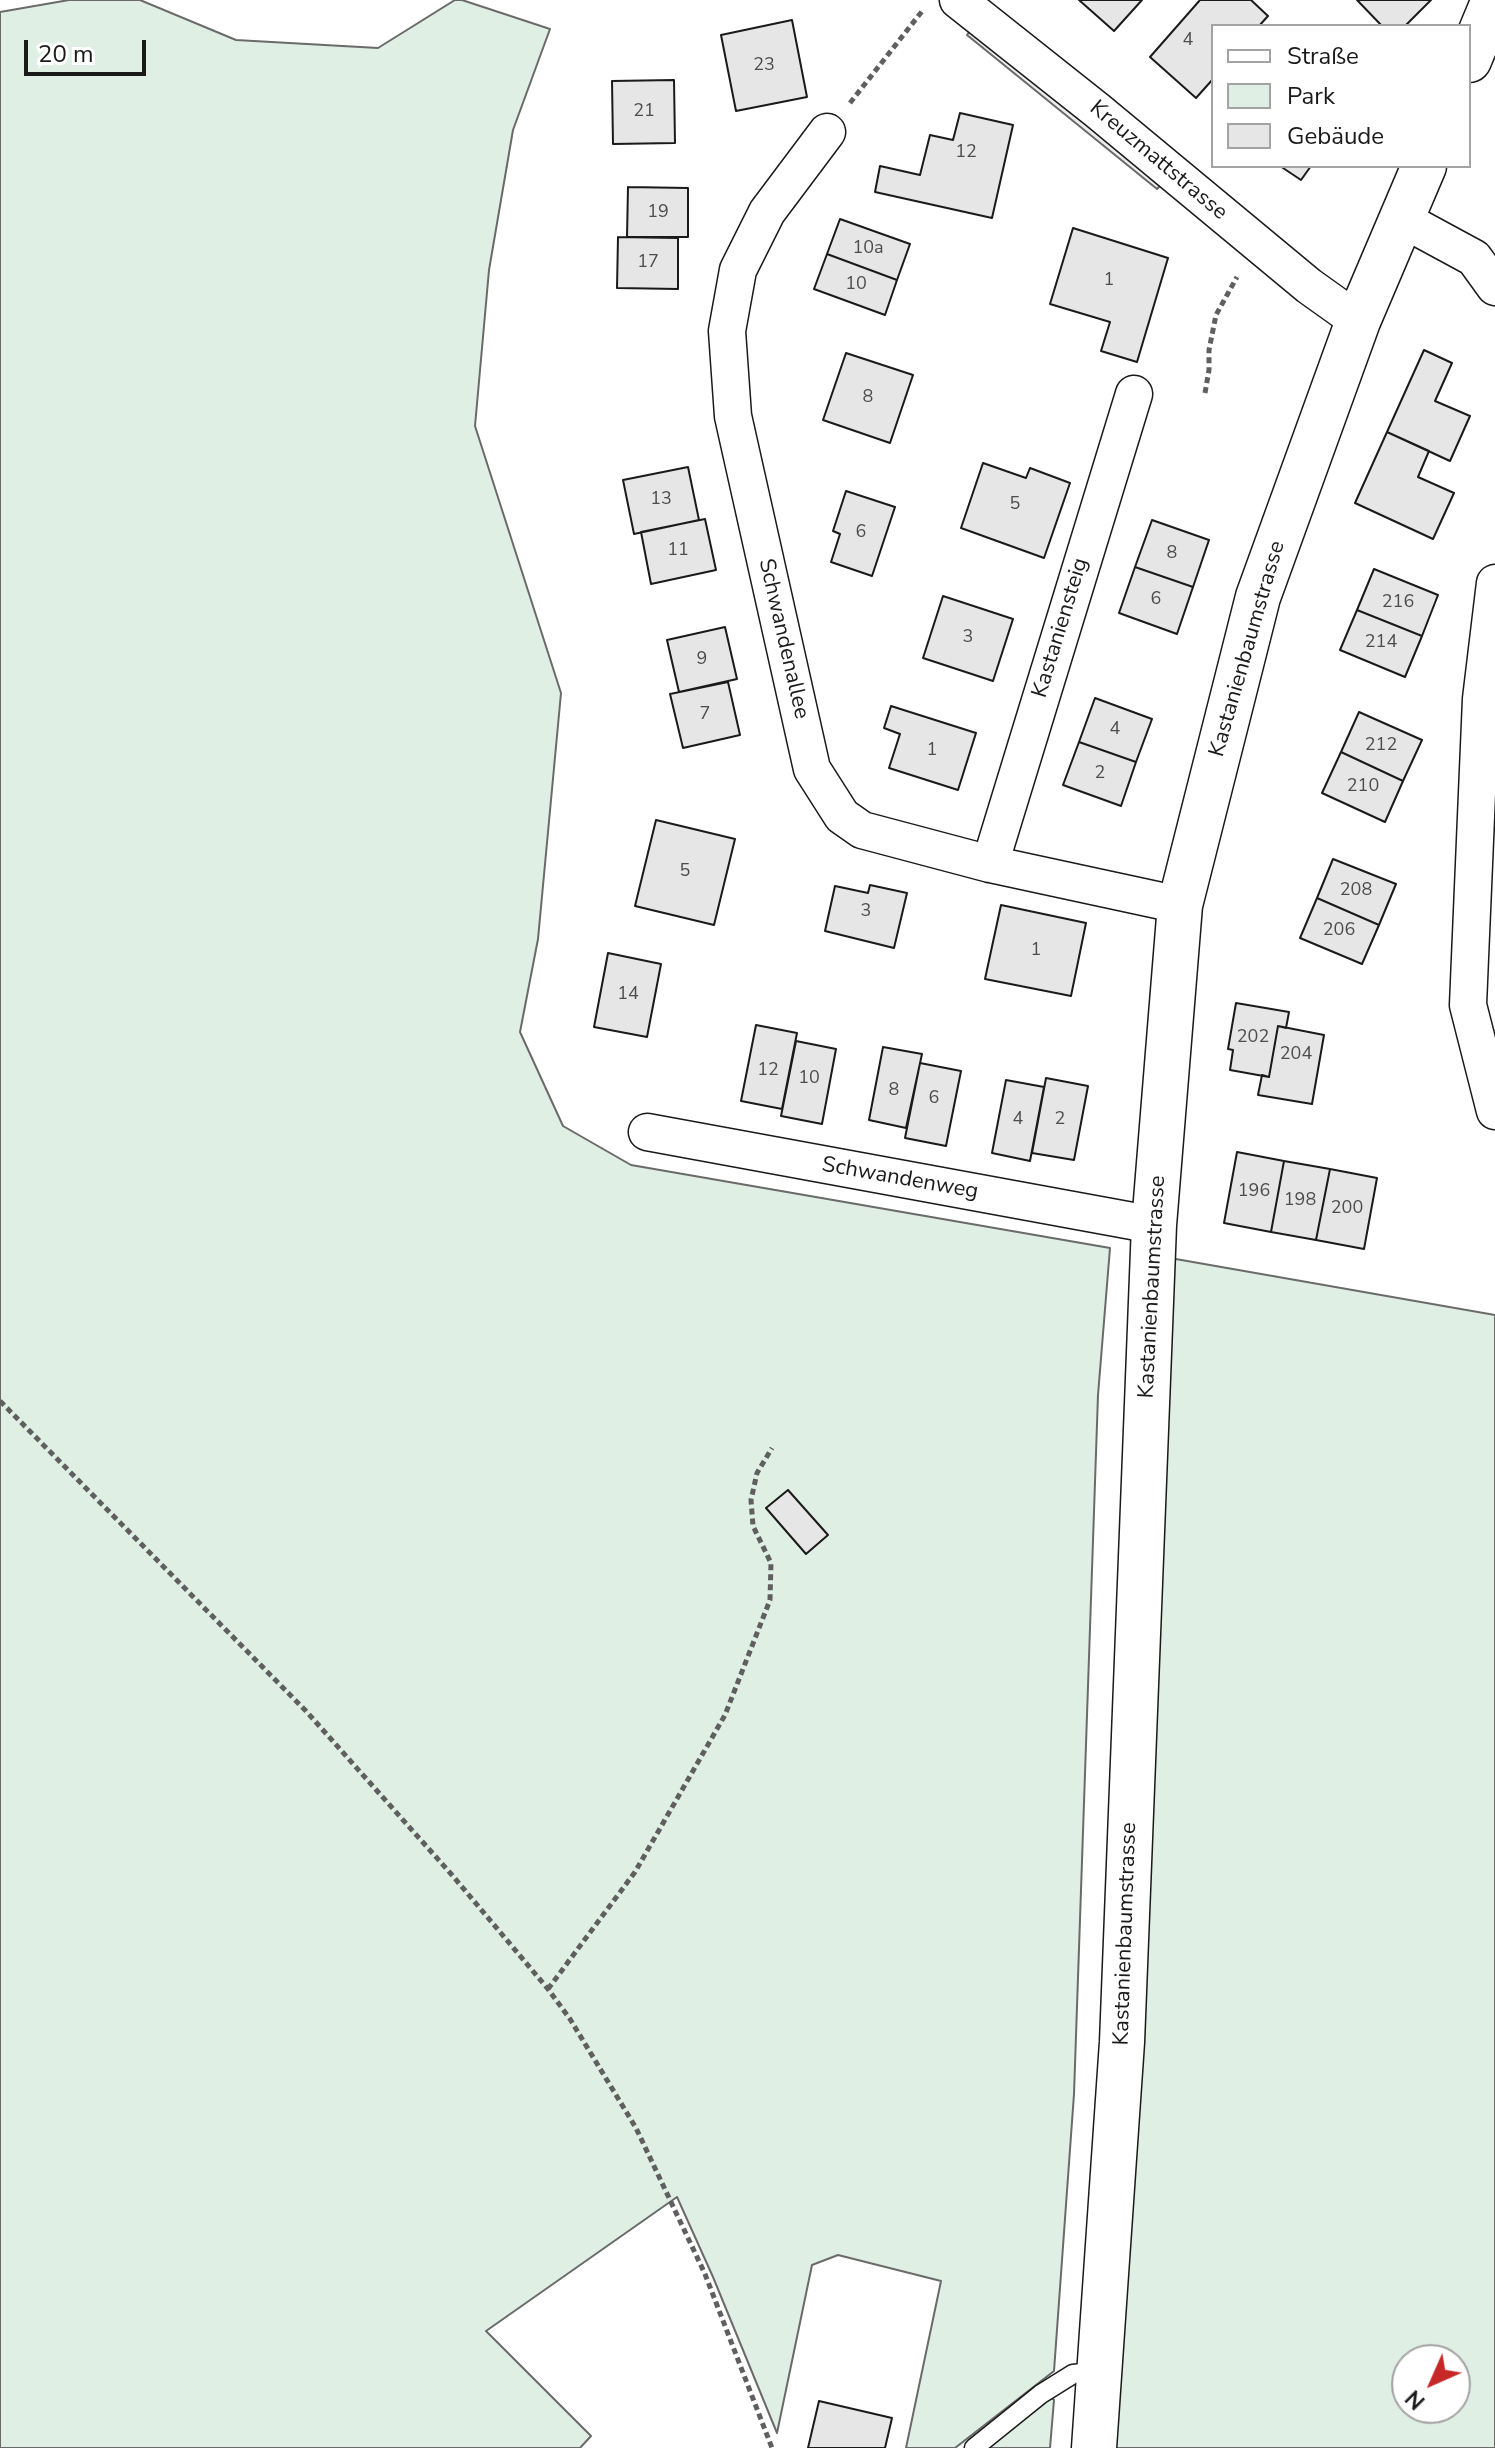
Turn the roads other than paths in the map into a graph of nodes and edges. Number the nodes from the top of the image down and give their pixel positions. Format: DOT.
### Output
graph roads {
  1 [pos="958,0"];
  2 [pos="1494,0"];
  3 [pos="1471,55"];
  4 [pos="827,132"];
  5 [pos="1423,168"];
  6 [pos="1402,219"];
  7 [pos="1495,287"];
  8 [pos="1358,321"];
  9 [pos="1134,394"];
  10 [pos="1495,583"];
  11 [pos="990,864"];
  12 [pos="1180,905"];
  13 [pos="1495,1111"];
  14 [pos="647,1132"];
  15 [pos="1154,1225"];
  16 [pos="1099,2371"];
  17 [pos="974,2448"];
  18 [pos="1094,2448"];
  1 -- 8 [label="street, Kreuzmattstrasse"];
  2 -- 3 [label="street"];
  4 -- 11 [label="street, Schwandenallee"];
  5 -- 6 [label="street, Kastanienbaumstrasse"];
  6 -- 7 [label="street"];
  6 -- 8 [label="street, Kastanienbaumstrasse"];
  8 -- 12 [label="street, Kastanienbaumstrasse"];
  9 -- 11 [label="street, Kastaniensteig"];
  10 -- 13 [label="street"];
  11 -- 12 [label="street, Schwandenallee"];
  12 -- 15 [label="street, Kastanienbaumstrasse"];
  14 -- 15 [label="street, Schwandenweg"];
  15 -- 16 [label="street, Kastanienbaumstrasse"];
  16 -- 17 [label="lane"];
  16 -- 18 [label="street, Kastanienbaumstrasse"];
}
